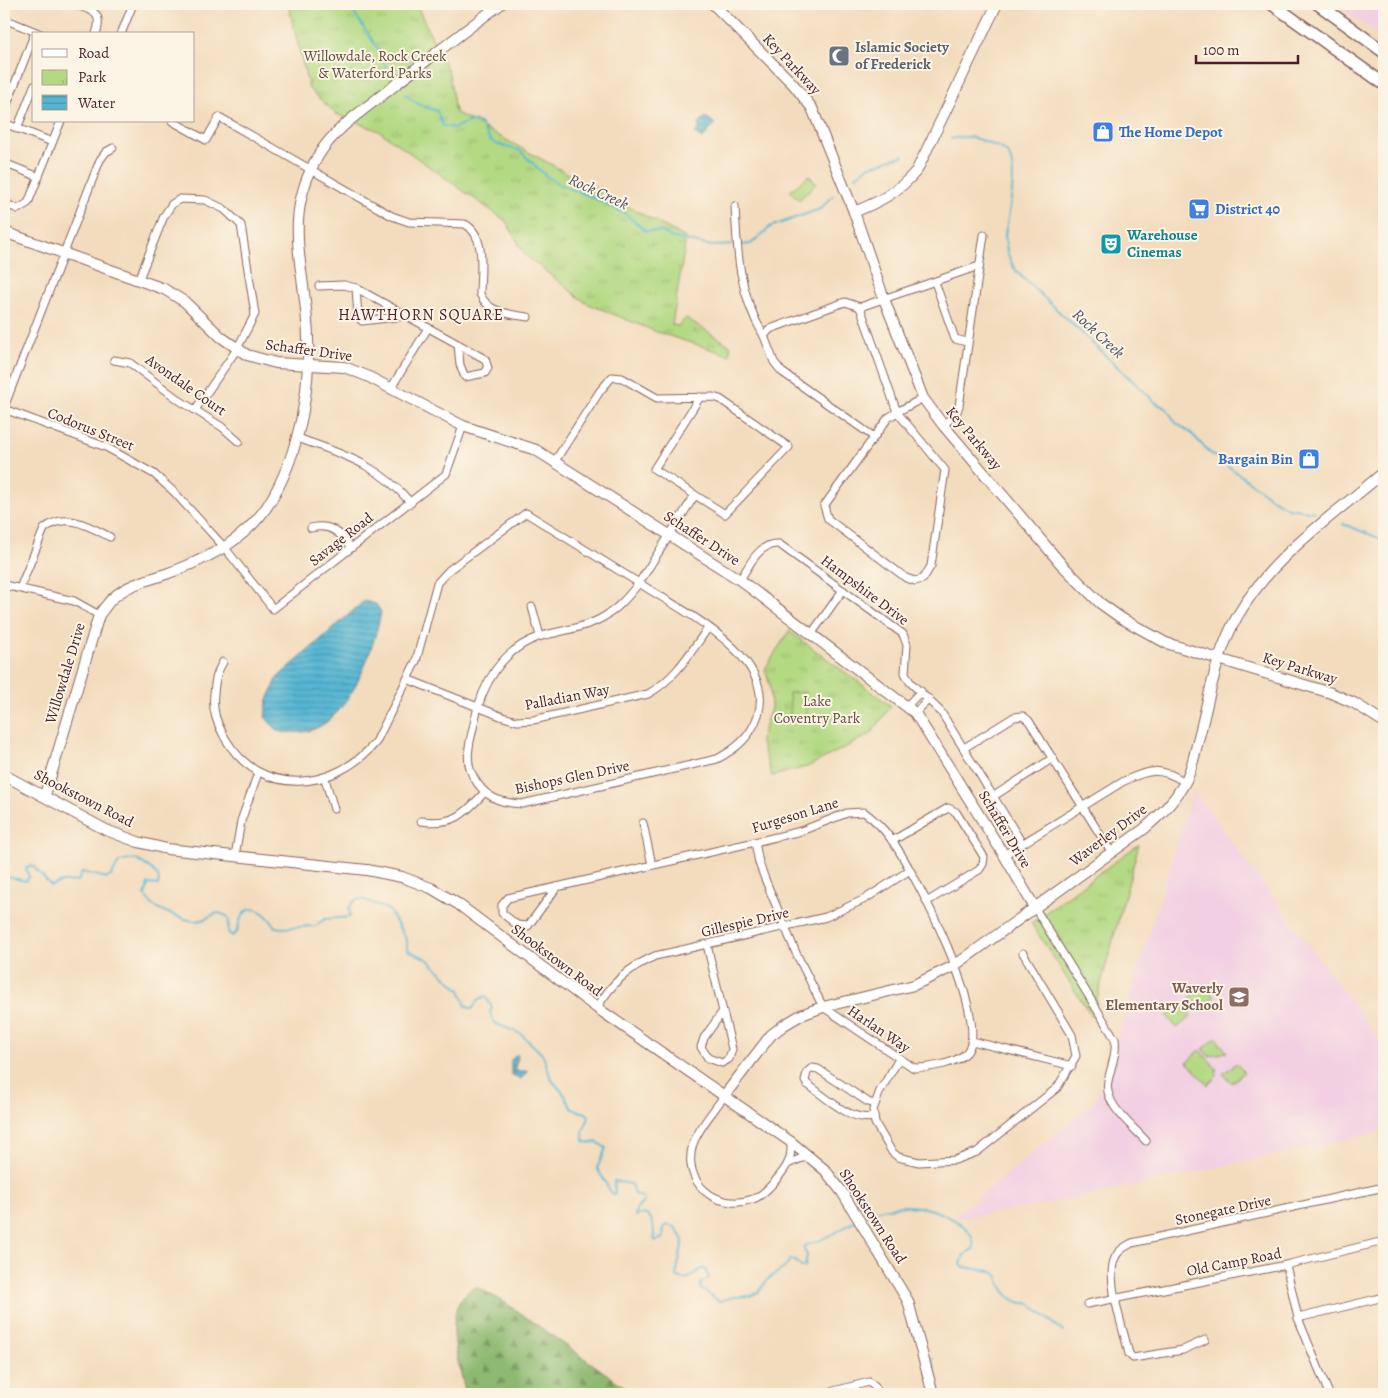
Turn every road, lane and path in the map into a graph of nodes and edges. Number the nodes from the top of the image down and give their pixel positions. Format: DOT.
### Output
graph roads {
  1 [pos="73,4"];
  2 [pos="132,4"];
  3 [pos="501,4"];
  4 [pos="713,4"];
  5 [pos="997,4"];
  6 [pos="1272,4"];
  7 [pos="1318,4"];
  8 [pos="4,19"];
  9 [pos="32,32"];
  10 [pos="97,32"];
  11 [pos="122,32"];
  12 [pos="32,44"];
  13 [pos="1384,51"];
  14 [pos="1384,84"];
  15 [pos="32,91"];
  16 [pos="4,112"];
  17 [pos="61,122"];
  18 [pos="174,122"];
  19 [pos="4,124"];
  20 [pos="17,129"];
  21 [pos="52,142"];
  22 [pos="113,148"];
  23 [pos="4,163"];
  24 [pos="311,171"];
  25 [pos="39,177"];
  26 [pos="4,203"];
  27 [pos="735,206"];
  28 [pos="854,212"];
  29 [pos="4,232"];
  30 [pos="984,235"];
  31 [pos="64,253"];
  32 [pos="979,266"];
  33 [pos="139,279"];
  34 [pos="934,282"];
  35 [pos="319,286"];
  36 [pos="356,288"];
  37 [pos="884,299"];
  38 [pos="860,307"];
  39 [pos="406,316"];
  40 [pos="528,317"];
  41 [pos="428,328"];
  42 [pos="764,336"];
  43 [pos="967,342"];
  44 [pos="458,344"];
  45 [pos="237,349"];
  46 [pos="114,360"];
  47 [pos="308,366"];
  48 [pos="391,388"];
  49 [pos="700,397"];
  50 [pos="923,398"];
  51 [pos="4,408"];
  52 [pos="195,410"];
  53 [pos="897,412"];
  54 [pos="943,425"];
  55 [pos="463,426"];
  56 [pos="874,437"];
  57 [pos="298,438"];
  58 [pos="239,442"];
  59 [pos="555,461"];
  60 [pos="1384,472"];
  61 [pos="696,495"];
  62 [pos="411,503"];
  63 [pos="311,528"];
  64 [pos="669,535"];
  65 [pos="110,537"];
  66 [pos="225,548"];
  67 [pos="351,548"];
  68 [pos="740,580"];
  69 [pos="639,583"];
  70 [pos="4,585"];
  71 [pos="20,588"];
  72 [pos="843,590"];
  73 [pos="532,607"];
  74 [pos="99,615"];
  75 [pos="708,628"];
  76 [pos="812,633"];
  77 [pos="540,636"];
  78 [pos="1218,660"];
  79 [pos="223,662"];
  80 [pos="407,679"];
  81 [pos="921,691"];
  82 [pos="929,699"];
  83 [pos="906,706"];
  84 [pos="477,707"];
  85 [pos="915,713"];
  86 [pos="1384,722"];
  87 [pos="964,748"];
  88 [pos="1053,758"];
  89 [pos="258,773"];
  90 [pos="4,775"];
  91 [pos="325,778"];
  92 [pos="1185,782"];
  93 [pos="484,793"];
  94 [pos="45,795"];
  95 [pos="994,796"];
  96 [pos="1082,806"];
  97 [pos="334,809"];
  98 [pos="420,821"];
  99 [pos="643,823"];
  100 [pos="892,841"];
  101 [pos="756,842"];
  102 [pos="1022,843"];
  103 [pos="1111,852"];
  104 [pos="1004,855"];
  105 [pos="235,856"];
  106 [pos="652,865"];
  107 [pos="910,870"];
  108 [pos="557,887"];
  109 [pos="928,901"];
  110 [pos="1035,908"];
  111 [pos="786,927"];
  112 [pos="707,945"];
  113 [pos="1023,953"];
  114 [pos="954,966"];
  115 [pos="823,1007"];
  116 [pos="597,1008"];
  117 [pos="723,1010"];
  118 [pos="972,1041"];
  119 [pos="898,1059"];
  120 [pos="1072,1066"];
  121 [pos="724,1096"];
  122 [pos="875,1104"];
  123 [pos="874,1117"];
  124 [pos="1146,1141"];
  125 [pos="791,1142"];
  126 [pos="812,1158"];
  127 [pos="790,1163"];
  128 [pos="1384,1187"];
  129 [pos="1384,1241"];
  130 [pos="1286,1265"];
  131 [pos="1384,1297"];
  132 [pos="1116,1299"];
  133 [pos="1088,1304"];
  134 [pos="1298,1318"];
  135 [pos="1205,1340"];
  136 [pos="822,1394"];
  137 [pos="877,1394"];
  138 [pos="933,1394"];
  139 [pos="1329,1394"];
  1 -- 10 [label="street"];
  2 -- 11 [label="street"];
  3 -- 24 [label="street, Willowdale Drive"];
  4 -- 28 [label="street, Key Parkway"];
  5 -- 28 [label="street"];
  6 -- 14 [label="main road"];
  7 -- 13 [label="main road"];
  8 -- 9 [label="street"];
  12 -- 16 [label="street"];
  15 -- 20 [label="street"];
  17 -- 21 [label="street"];
  18 -- 24 [label="street"];
  19 -- 20 [label="street"];
  20 -- 21 [label="street"];
  21 -- 25 [label="street"];
  22 -- 31 [label="street"];
  23 -- 25 [label="street"];
  24 -- 40 [label="street"];
  24 -- 47 [label="street, Willowdale Drive"];
  25 -- 26 [label="street"];
  27 -- 42 [label="street"];
  28 -- 37 [label="street, Key Parkway"];
  29 -- 31 [label="street, Schaffer Drive"];
  30 -- 32 [label="street"];
  31 -- 33 [label="street, Schaffer Drive"];
  31 -- 51 [label="street"];
  32 -- 34 [label="street"];
  32 -- 43 [label="street"];
  33 -- 45 [label="street, Schaffer Drive"];
  33 -- 45 [label="street"];
  34 -- 37 [label="street"];
  34 -- 43 [label="street"];
  35 -- 36 [label="street"];
  36 -- 39 [label="street"];
  36 -- 39 [label="street"];
  37 -- 38 [label="street"];
  37 -- 50 [label="street, Key Parkway"];
  38 -- 42 [label="street"];
  38 -- 53 [label="street"];
  39 -- 41 [label="street"];
  41 -- 44 [label="street"];
  41 -- 48 [label="street"];
  42 -- 56 [label="street"];
  43 -- 54 [label="street"];
  44 -- 44 [label="street"];
  45 -- 47 [label="street, Schaffer Drive"];
  45 -- 52 [label="street"];
  46 -- 52 [label="street, Avondale Court"];
  47 -- 48 [label="street, Schaffer Drive"];
  47 -- 57 [label="street, Willowdale Drive"];
  48 -- 55 [label="street, Schaffer Drive"];
  49 -- 59 [label="street"];
  49 -- 61 [label="street"];
  49 -- 61 [label="street"];
  50 -- 53 [label="street"];
  50 -- 54 [label="street, Key Parkway"];
  51 -- 66 [label="street, Codorus Street"];
  52 -- 58 [label="street, Avondale Court"];
  53 -- 56 [label="street"];
  53 -- 56 [label="street"];
  54 -- 78 [label="street, Key Parkway"];
  55 -- 59 [label="street, Schaffer Drive"];
  55 -- 62 [label="street, Savage Road"];
  57 -- 62 [label="street"];
  57 -- 66 [label="street, Willowdale Drive"];
  59 -- 64 [label="street, Schaffer Drive"];
  60 -- 78 [label="street, Waverley Drive"];
  61 -- 64 [label="street"];
  62 -- 67 [label="street, Savage Road"];
  63 -- 67 [label="street"];
  64 -- 68 [label="street, Schaffer Drive"];
  64 -- 69 [label="street"];
  65 -- 71 [label="street"];
  66 -- 67 [label="street, Savage Road"];
  66 -- 74 [label="street, Willowdale Drive"];
  68 -- 72 [label="street, Hampshire Drive"];
  68 -- 76 [label="street, Schaffer Drive"];
  69 -- 75 [label="street, Bishops Glen Drive"];
  69 -- 77 [label="street"];
  69 -- 80 [label="street, Bishops Glen Drive"];
  70 -- 71 [label="street"];
  71 -- 74 [label="street"];
  72 -- 76 [label="street"];
  72 -- 81 [label="street, Hampshire Drive"];
  73 -- 77 [label="street"];
  74 -- 94 [label="street, Willowdale Drive"];
  75 -- 84 [label="street, Palladian Way"];
  75 -- 93 [label="street, Bishops Glen Drive"];
  76 -- 83 [label="street, Schaffer Drive"];
  77 -- 84 [label="street"];
  78 -- 86 [label="street, Key Parkway"];
  78 -- 92 [label="street, Waverley Drive"];
  79 -- 89 [label="street"];
  80 -- 84 [label="street, Palladian Way"];
  80 -- 91 [label="street"];
  81 -- 82 [label="street, Hampshire Drive"];
  81 -- 83 [label="street"];
  82 -- 85 [label="street"];
  82 -- 87 [label="street, Hampshire Drive"];
  83 -- 85 [label="street, Schaffer Drive"];
  84 -- 93 [label="street"];
  85 -- 104 [label="street, Schaffer Drive"];
  87 -- 88 [label="street"];
  87 -- 95 [label="street, Hampshire Drive"];
  88 -- 95 [label="street"];
  88 -- 96 [label="street"];
  89 -- 91 [label="street"];
  89 -- 105 [label="street"];
  90 -- 94 [label="street, Shookstown Road"];
  91 -- 97 [label="street"];
  92 -- 96 [label="street"];
  92 -- 103 [label="street, Waverley Drive"];
  93 -- 98 [label="street"];
  94 -- 105 [label="street, Shookstown Road"];
  95 -- 102 [label="street, Hampshire Drive"];
  96 -- 102 [label="street"];
  96 -- 103 [label="street"];
  99 -- 106 [label="street"];
  100 -- 101 [label="street, Furgeson Lane"];
  100 -- 107 [label="street, Furgeson Lane"];
  100 -- 109 [label="street"];
  101 -- 106 [label="street, Furgeson Lane"];
  101 -- 111 [label="street"];
  102 -- 104 [label="street"];
  103 -- 110 [label="street, Waverley Drive"];
  104 -- 110 [label="street, Schaffer Drive"];
  105 -- 116 [label="street, Shookstown Road"];
  106 -- 108 [label="street, Furgeson Lane"];
  107 -- 109 [label="street, Furgeson Lane"];
  107 -- 111 [label="street, Gillespie Drive"];
  108 -- 108 [label="street, Furgeson Lane"];
  109 -- 114 [label="street, Furgeson Lane"];
  110 -- 114 [label="street, Waverley Drive"];
  110 -- 124 [label="street, Schaffer Drive"];
  111 -- 112 [label="street, Gillespie Drive"];
  111 -- 115 [label="street"];
  112 -- 116 [label="street, Gillespie Drive"];
  112 -- 117 [label="street"];
  113 -- 120 [label="street"];
  114 -- 115 [label="street, Waverley Drive"];
  114 -- 118 [label="street"];
  115 -- 119 [label="street, Harlan Way"];
  115 -- 121 [label="street, Waverley Drive"];
  116 -- 121 [label="street, Shookstown Road"];
  117 -- 117 [label="street"];
  118 -- 119 [label="street, Harlan Way"];
  118 -- 120 [label="street"];
  119 -- 122 [label="street"];
  120 -- 123 [label="street"];
  121 -- 125 [label="street, Shookstown Road"];
  121 -- 127 [label="street"];
  122 -- 123 [label="street"];
  122 -- 123 [label="street"];
  125 -- 126 [label="street, Shookstown Road"];
  125 -- 127 [label="street"];
  126 -- 127 [label="street"];
  126 -- 138 [label="street, Shookstown Road"];
  128 -- 132 [label="street, Stonegate Drive"];
  129 -- 130 [label="street, Old Camp Road"];
  130 -- 132 [label="street, Old Camp Road"];
  130 -- 134 [label="street"];
  131 -- 134 [label="street"];
  132 -- 133 [label="street, Old Camp Road"];
  132 -- 135 [label="street"];
  134 -- 139 [label="street"];
  136 -- 137 [label="street"];
}
